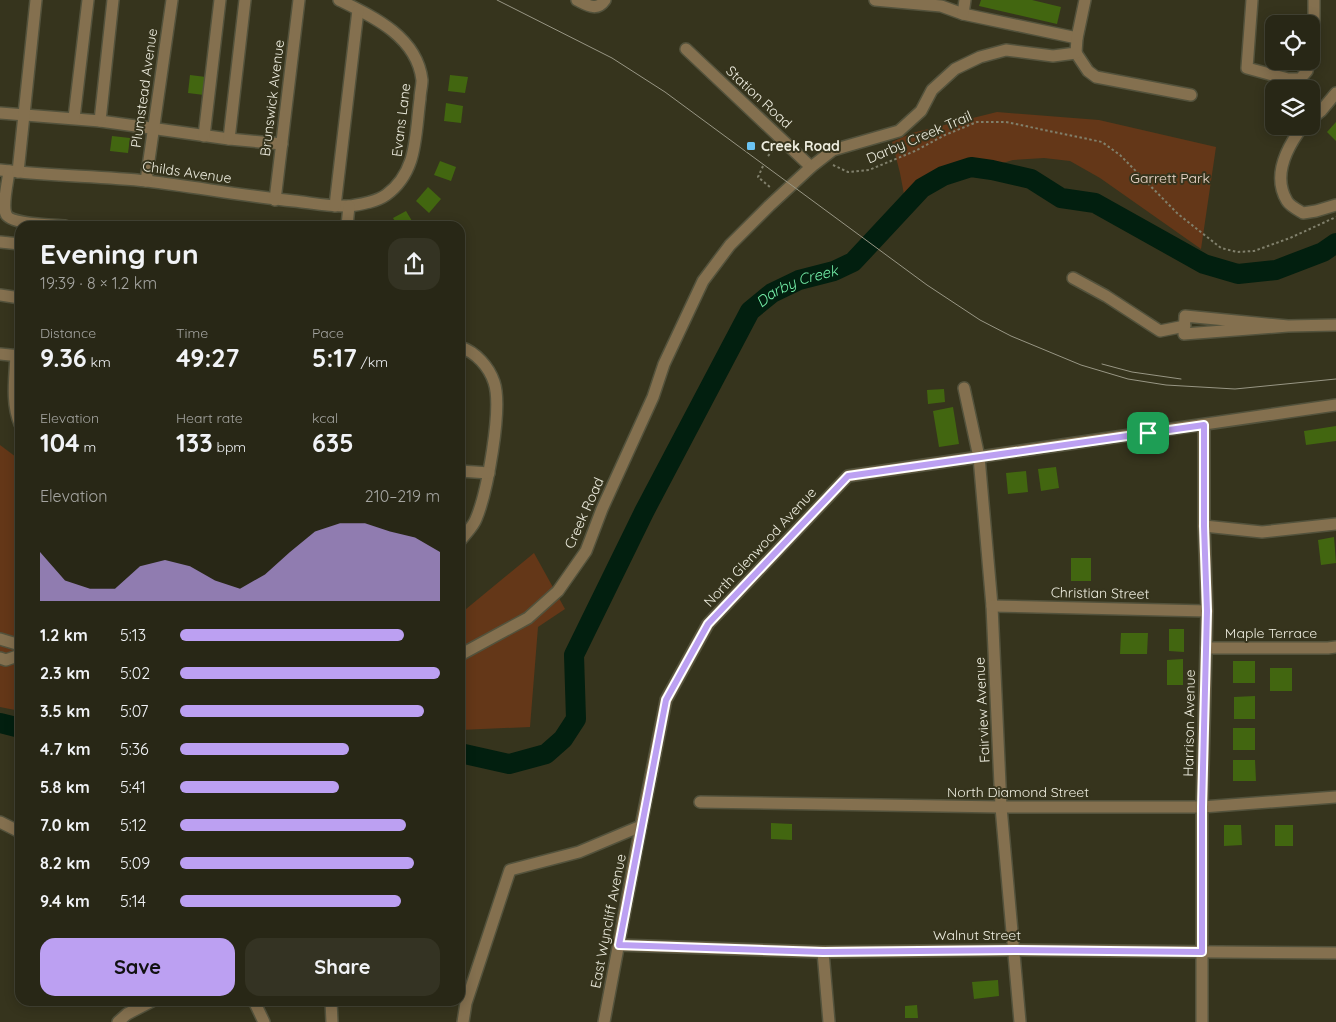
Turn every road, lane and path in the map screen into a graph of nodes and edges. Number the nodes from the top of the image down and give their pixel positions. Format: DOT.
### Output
graph roads {
  1 [pos="36,0"];
  2 [pos="88,0"];
  3 [pos="113,0"];
  4 [pos="172,0"];
  5 [pos="220,0"];
  6 [pos="245,0"];
  7 [pos="299,0"];
  8 [pos="339,0"];
  9 [pos="576,0"];
  10 [pos="605,0"];
  11 [pos="875,0"];
  12 [pos="965,0"];
  13 [pos="1085,0"];
  14 [pos="1252,0"];
  15 [pos="1314,0"];
  16 [pos="942,3"];
  17 [pos="358,10"];
  18 [pos="963,14"];
  19 [pos="1314,15"];
  20 [pos="1077,38"];
  21 [pos="686,49"];
  22 [pos="1076,53"];
  23 [pos="1307,70"];
  24 [pos="1336,93"];
  25 [pos="1190,95"];
  26 [pos="1320,112"];
  27 [pos="0,113"];
  28 [pos="24,115"];
  29 [pos="74,118"];
  30 [pos="100,120"];
  31 [pos="154,129"];
  32 [pos="1296,135"];
  33 [pos="204,136"];
  34 [pos="228,139"];
  35 [pos="282,144"];
  36 [pos="824,157"];
  37 [pos="763,166"];
  38 [pos="811,167"];
  39 [pos="9,171"];
  40 [pos="146,181"];
  41 [pos="780,196"];
  42 [pos="276,200"];
  43 [pos="370,202"];
  44 [pos="1336,205"];
  45 [pos="335,206"];
  46 [pos="349,206"];
  47 [pos="1336,218"];
  48 [pos="20,221"];
  49 [pos="348,221"];
  50 [pos="0,242"];
  51 [pos="15,244"];
  52 [pos="1073,278"];
  53 [pos="0,295"];
  54 [pos="15,297"];
  55 [pos="1336,325"];
  56 [pos="465,350"];
  57 [pos="0,354"];
  58 [pos="15,356"];
  59 [pos="15,382"];
  60 [pos="964,388"];
  61 [pos="15,400"];
  62 [pos="1336,405"];
  63 [pos="1204,425"];
  64 [pos="979,457"];
  65 [pos="465,471"];
  66 [pos="489,473"];
  67 [pos="1336,524"];
  68 [pos="1204,526"];
  69 [pos="465,534"];
  70 [pos="992,606"];
  71 [pos="1207,611"];
  72 [pos="0,639"];
  73 [pos="15,644"];
  74 [pos="1336,647"];
  75 [pos="1206,648"];
  76 [pos="465,652"];
  77 [pos="15,657"];
  78 [pos="0,658"];
  79 [pos="1336,798"];
  80 [pos="700,802"];
  81 [pos="1001,807"];
  82 [pos="1202,807"];
  83 [pos="0,822"];
  84 [pos="641,826"];
  85 [pos="15,830"];
  86 [pos="619,945"];
  87 [pos="1015,950"];
  88 [pos="823,952"];
  89 [pos="1202,952"];
  90 [pos="1336,953"];
  91 [pos="142,1006"];
  92 [pos="256,1006"];
  93 [pos="331,1006"];
  94 [pos="118,1022"];
  95 [pos="264,1022"];
  96 [pos="332,1022"];
  97 [pos="463,1022"];
  98 [pos="604,1022"];
  99 [pos="829,1022"];
  100 [pos="1020,1022"];
  101 [pos="1202,1022"];
  1 -- 28 [label="street"];
  2 -- 29 [label="street"];
  3 -- 30 [label="street"];
  4 -- 31 [label="street, Plumstead Avenue"];
  5 -- 33 [label="street"];
  6 -- 34 [label="street"];
  7 -- 35 [label="street, Brunswick Avenue"];
  8 -- 17 [label="street, Evans Lane"];
  9 -- 10 [label="street"];
  11 -- 16 [label="street"];
  12 -- 18 [label="street"];
  13 -- 20 [label="street"];
  14 -- 23 [label="street"];
  15 -- 19 [label="street"];
  16 -- 18 [label="street"];
  17 -- 43 [label="street, Evans Lane"];
  17 -- 45 [label="street"];
  18 -- 20 [label="street"];
  20 -- 22 [label="street"];
  21 -- 38 [label="street, Station Road"];
  22 -- 25 [label="street"];
  22 -- 36 [label="street, Creek Road"];
  24 -- 26 [label="street"];
  27 -- 28 [label="street"];
  28 -- 29 [label="street"];
  28 -- 39 [label="street"];
  29 -- 30 [label="street"];
  30 -- 31 [label="street"];
  31 -- 33 [label="street"];
  31 -- 40 [label="street, Plumstead Avenue"];
  32 -- 44 [label="street"];
  33 -- 34 [label="street"];
  34 -- 35 [label="street"];
  35 -- 42 [label="street, Brunswick Avenue"];
  36 -- 38 [label="street, Creek Road"];
  36 -- 47 [label="path, Darby Creek Trail"];
  37 -- 41 [label="path"];
  38 -- 41 [label="street, Creek Road"];
  39 -- 40 [label="street, Childs Avenue"];
  39 -- 48 [label="street"];
  40 -- 42 [label="street, Childs Avenue"];
  41 -- 76 [label="street, Creek Road"];
  42 -- 45 [label="street, Childs Avenue"];
  43 -- 46 [label="street, Childs Avenue"];
  45 -- 46 [label="street, Childs Avenue"];
  46 -- 49 [label="street"];
  50 -- 51 [label="street"];
  52 -- 55 [label="street"];
  53 -- 54 [label="street"];
  56 -- 66 [label="street"];
  57 -- 58 [label="street"];
  59 -- 61 [label="street"];
  60 -- 64 [label="street, Fairview Avenue"];
  62 -- 63 [label="street, North Glenwood Avenue"];
  63 -- 64 [label="street, North Glenwood Avenue"];
  63 -- 68 [label="street, Harrison Avenue"];
  64 -- 70 [label="street, Fairview Avenue"];
  64 -- 84 [label="street, North Glenwood Avenue"];
  65 -- 66 [label="street"];
  66 -- 69 [label="street"];
  67 -- 68 [label="street"];
  68 -- 71 [label="street, Harrison Avenue"];
  70 -- 71 [label="street, Christian Street"];
  70 -- 81 [label="street, Fairview Avenue"];
  71 -- 75 [label="street, Harrison Avenue"];
  72 -- 73 [label="street"];
  74 -- 75 [label="street, Maple Terrace"];
  75 -- 82 [label="street, Harrison Avenue"];
  77 -- 78 [label="street"];
  79 -- 82 [label="street, North Diamond Street"];
  80 -- 81 [label="street, North Diamond Street"];
  81 -- 82 [label="street, North Diamond Street"];
  81 -- 87 [label="street, Fairview Avenue"];
  82 -- 89 [label="street, Harrison Avenue"];
  83 -- 85 [label="street"];
  84 -- 86 [label="street, East Wyncliff Avenue"];
  84 -- 97 [label="street"];
  86 -- 88 [label="street, Walnut Street"];
  86 -- 98 [label="street, East Wyncliff Avenue"];
  87 -- 88 [label="street, Walnut Street"];
  87 -- 89 [label="street, Walnut Street"];
  87 -- 100 [label="street, Fairview Avenue"];
  88 -- 99 [label="street"];
  89 -- 90 [label="street, Walnut Street"];
  89 -- 101 [label="street, Harrison Avenue"];
  91 -- 94 [label="street"];
  92 -- 95 [label="street"];
  93 -- 96 [label="street"];
}
